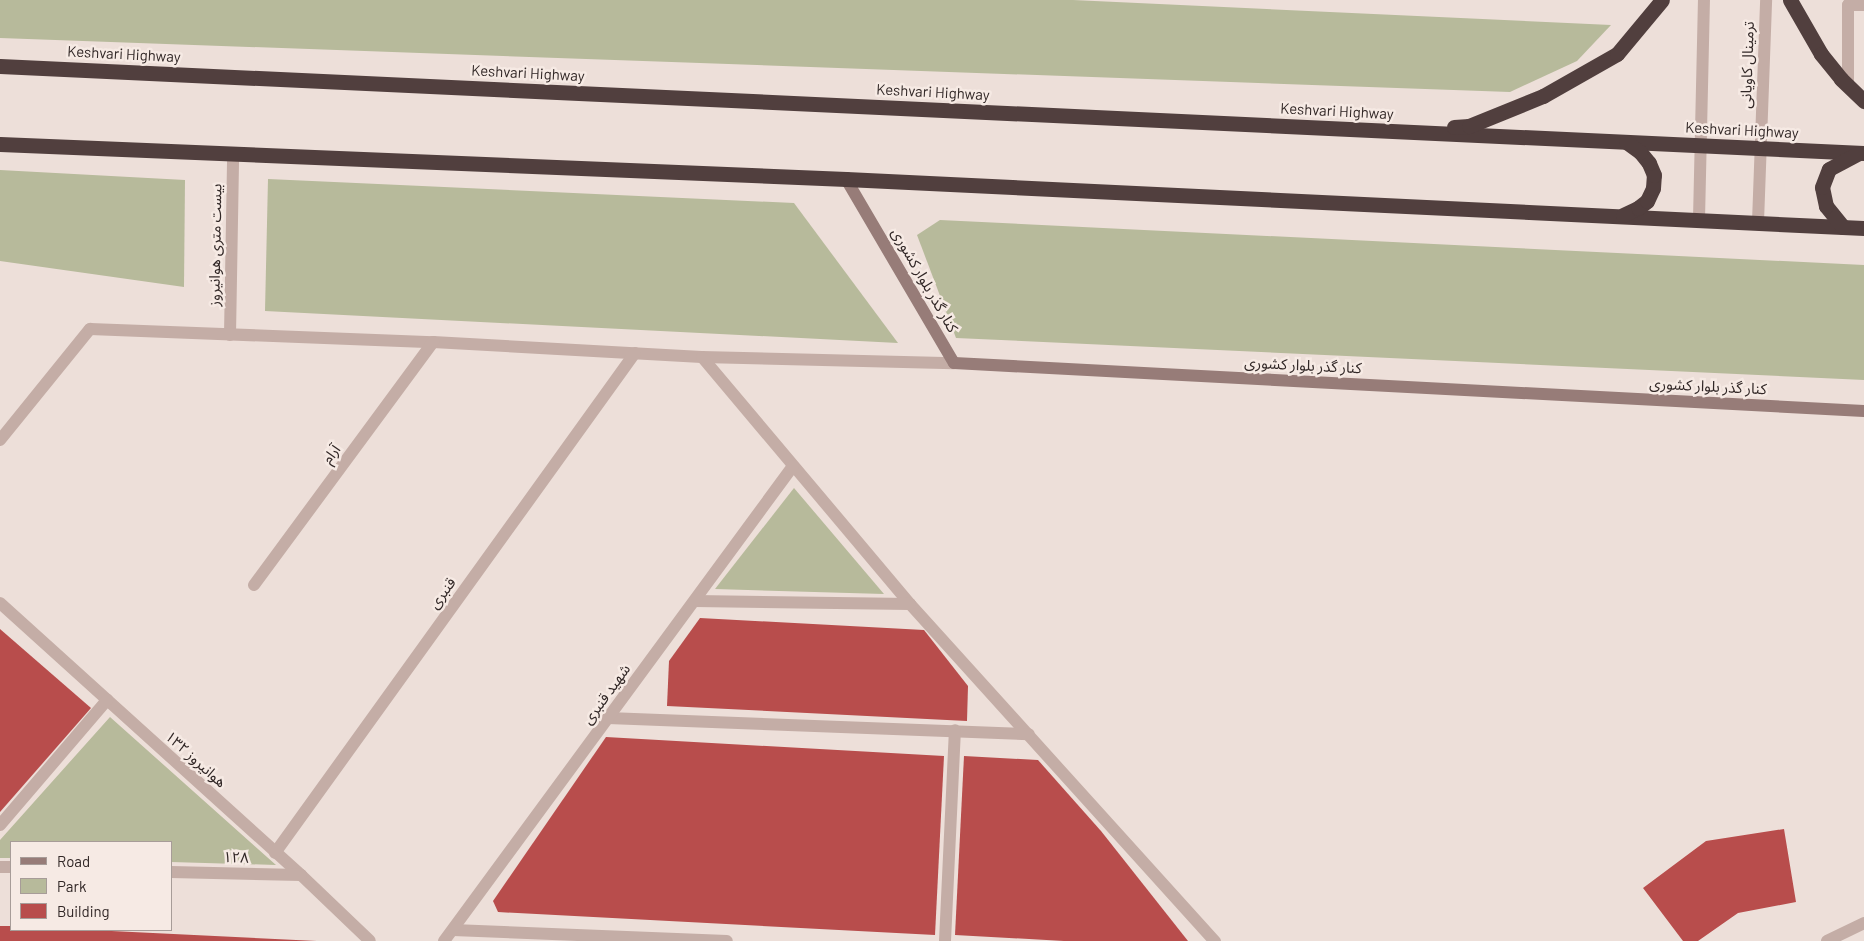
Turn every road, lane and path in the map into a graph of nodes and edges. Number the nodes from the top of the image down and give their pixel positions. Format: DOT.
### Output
graph roads {
  1 [pos="1662,0"];
  2 [pos="1704,0"];
  3 [pos="1766,0"];
  4 [pos="1790,0"];
  5 [pos="1864,6"];
  6 [pos="0,66"];
  7 [pos="1848,85"];
  8 [pos="1864,101"];
  9 [pos="1407,132"];
  10 [pos="1626,142"];
  11 [pos="0,144"];
  12 [pos="1701,145"];
  13 [pos="1760,148"];
  14 [pos="1861,153"];
  15 [pos="232,155"];
  16 [pos="846,179"];
  17 [pos="1622,215"];
  18 [pos="1699,219"];
  19 [pos="1758,222"];
  20 [pos="1844,227"];
  21 [pos="1864,228"];
  22 [pos="230,335"];
  23 [pos="433,342"];
  24 [pos="635,353"];
  25 [pos="702,357"];
  26 [pos="954,363"];
  27 [pos="1864,411"];
  28 [pos="0,440"];
  29 [pos="793,466"];
  30 [pos="254,585"];
  31 [pos="694,600"];
  32 [pos="0,603"];
  33 [pos="910,604"];
  34 [pos="107,700"];
  35 [pos="608,718"];
  36 [pos="955,730"];
  37 [pos="1030,734"];
  38 [pos="0,824"];
  39 [pos="276,853"];
  40 [pos="172,872"];
  41 [pos="301,875"];
  42 [pos="1864,923"];
  43 [pos="453,930"];
  44 [pos="370,941"];
  45 [pos="444,941"];
  46 [pos="727,941"];
  47 [pos="946,941"];
  48 [pos="1215,941"];
  49 [pos="1827,941"];
  1 -- 9 [label="highway"];
  2 -- 12 [label="street"];
  3 -- 13 [label="street, ترمینال کاویانی"];
  4 -- 7 [label="highway"];
  5 -- 7 [label="street"];
  6 -- 9 [label="highway, Keshvari Highway"];
  7 -- 8 [label="highway"];
  9 -- 10 [label="highway, Keshvari Highway"];
  10 -- 12 [label="highway, Keshvari Highway"];
  10 -- 17 [label="highway"];
  11 -- 15 [label="highway"];
  12 -- 13 [label="highway, Keshvari Highway"];
  12 -- 18 [label="street"];
  13 -- 14 [label="highway, Keshvari Highway"];
  13 -- 19 [label="street, ترمینال کاویانی"];
  14 -- 20 [label="highway"];
  15 -- 16 [label="highway"];
  15 -- 22 [label="street, بیست متری هوانیروز"];
  16 -- 17 [label="highway"];
  16 -- 26 [label="street, کنار گذر بلوار کشوری"];
  17 -- 18 [label="highway"];
  18 -- 19 [label="highway"];
  19 -- 20 [label="highway"];
  20 -- 21 [label="highway"];
  22 -- 23 [label="street"];
  22 -- 28 [label="street"];
  23 -- 24 [label="street"];
  23 -- 30 [label="street, آرام"];
  24 -- 25 [label="street"];
  24 -- 39 [label="street, قنبری"];
  25 -- 26 [label="street"];
  25 -- 29 [label="street"];
  26 -- 27 [label="street, کنار گذر بلوار کشوری"];
  29 -- 31 [label="street, شهید قنبری"];
  29 -- 33 [label="street"];
  31 -- 33 [label="street"];
  31 -- 35 [label="street, شهید قنبری"];
  32 -- 34 [label="street, هوانیروز ۱۳۲"];
  33 -- 37 [label="street"];
  34 -- 38 [label="street"];
  34 -- 39 [label="street, هوانیروز ۱۳۲"];
  35 -- 36 [label="street"];
  35 -- 43 [label="street, شهید قنبری"];
  36 -- 37 [label="street"];
  36 -- 47 [label="street"];
  37 -- 48 [label="street"];
  39 -- 41 [label="street, هوانیروز ۱۳۲"];
  40 -- 41 [label="street, ۱۲۸"];
  41 -- 44 [label="street, هوانیروز ۱۳۲"];
  42 -- 49 [label="street"];
  43 -- 45 [label="street, شهید قنبری"];
  43 -- 46 [label="street"];
}
